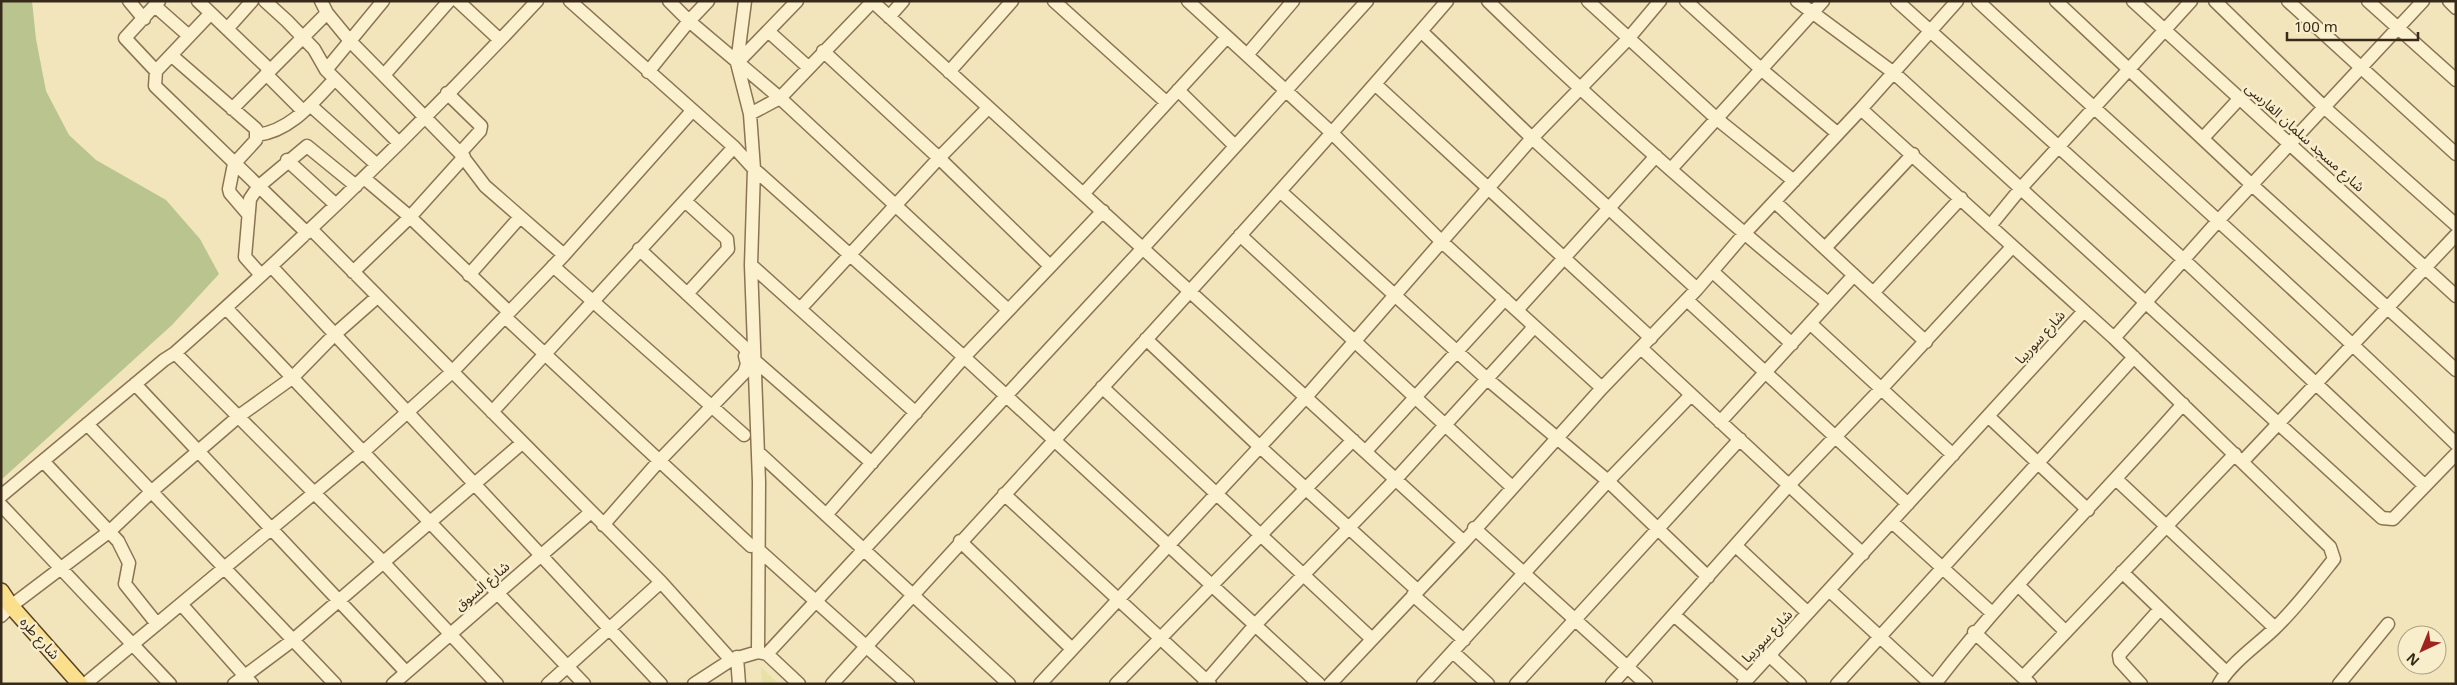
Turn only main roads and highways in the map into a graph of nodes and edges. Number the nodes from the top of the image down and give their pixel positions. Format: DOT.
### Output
graph roads {
  1 [pos="1,592"];
  2 [pos="6,611"];
  3 [pos="80,684"];
  1 -- 2 [label="main road, شارع طره"];
  2 -- 3 [label="main road, شارع طره"];
}
